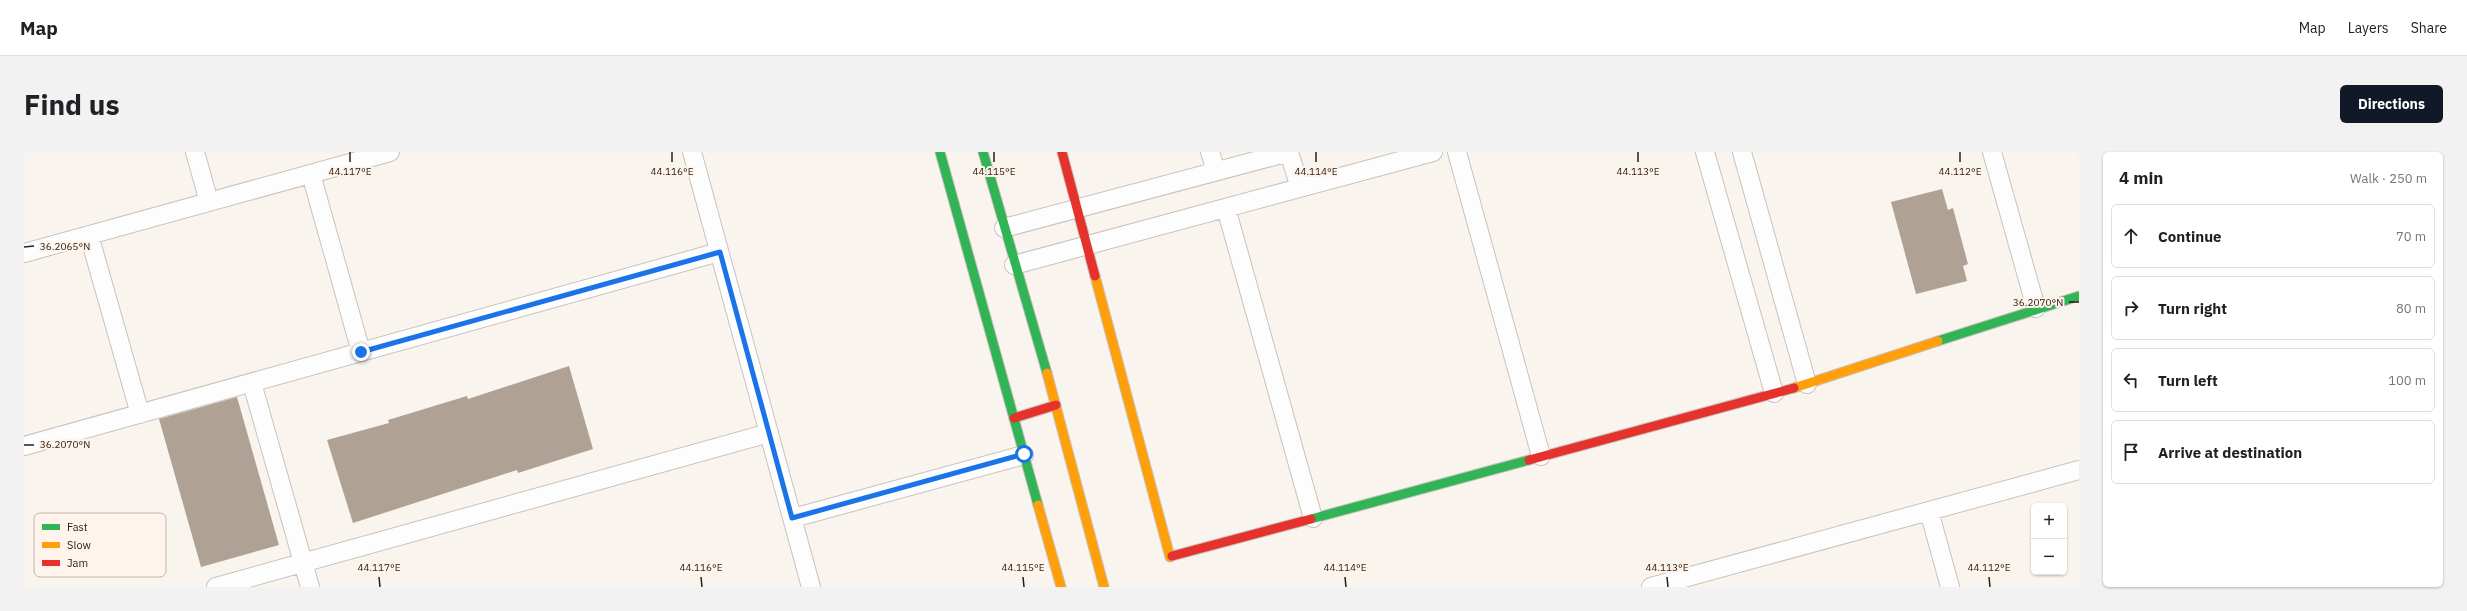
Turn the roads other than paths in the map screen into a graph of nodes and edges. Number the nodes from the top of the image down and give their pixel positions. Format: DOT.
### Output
graph roads {
  1 [pos="195,152"];
  2 [pos="390,152"];
  3 [pos="692,152"];
  4 [pos="940,152"];
  5 [pos="983,152"];
  6 [pos="1062,152"];
  7 [pos="1210,152"];
  8 [pos="1289,152"];
  9 [pos="1433,152"];
  10 [pos="1457,152"];
  11 [pos="1704,152"];
  12 [pos="1742,152"];
  13 [pos="1992,152"];
  14 [pos="1216,171"];
  15 [pos="311,174"];
  16 [pos="1300,188"];
  17 [pos="209,202"];
  18 [pos="1078,208"];
  19 [pos="1226,208"];
  20 [pos="1004,228"];
  21 [pos="89,235"];
  22 [pos="1088,245"];
  23 [pos="720,252"];
  24 [pos="24,253"];
  25 [pos="1014,264"];
  26 [pos="2079,296"];
  27 [pos="2036,308"];
  28 [pos="361,352"];
  29 [pos="252,383"];
  30 [pos="1807,384"];
  31 [pos="1774,393"];
  32 [pos="1056,406"];
  33 [pos="140,414"];
  34 [pos="1014,418"];
  35 [pos="769,433"];
  36 [pos="24,446"];
  37 [pos="1024,454"];
  38 [pos="1541,456"];
  39 [pos="2079,470"];
  40 [pos="1929,511"];
  41 [pos="792,518"];
  42 [pos="1313,518"];
  43 [pos="304,563"];
  44 [pos="216,587"];
  45 [pos="310,587"];
  46 [pos="811,587"];
  47 [pos="1061,587"];
  48 [pos="1104,587"];
  49 [pos="1651,587"];
  50 [pos="1950,587"];
  1 -- 17 [label="street"];
  2 -- 15 [label="street"];
  3 -- 23 [label="street"];
  4 -- 34 [label="street"];
  5 -- 20 [label="street"];
  6 -- 18 [label="street"];
  7 -- 14 [label="street"];
  8 -- 14 [label="street"];
  8 -- 16 [label="street"];
  9 -- 16 [label="street"];
  10 -- 38 [label="street"];
  11 -- 31 [label="street"];
  12 -- 30 [label="street"];
  13 -- 27 [label="street"];
  14 -- 18 [label="street"];
  15 -- 17 [label="street"];
  15 -- 28 [label="street"];
  16 -- 19 [label="street"];
  17 -- 21 [label="street"];
  18 -- 20 [label="street"];
  18 -- 22 [label="street"];
  19 -- 22 [label="street"];
  19 -- 42 [label="street"];
  20 -- 25 [label="street"];
  21 -- 24 [label="street"];
  21 -- 33 [label="street"];
  22 -- 25 [label="street"];
  22 -- 42 [label="street"];
  23 -- 28 [label="street"];
  23 -- 35 [label="street"];
  25 -- 32 [label="street"];
  26 -- 27 [label="street"];
  27 -- 30 [label="street"];
  28 -- 29 [label="street"];
  29 -- 33 [label="street"];
  29 -- 43 [label="street"];
  30 -- 31 [label="street"];
  31 -- 38 [label="street"];
  32 -- 34 [label="street"];
  32 -- 48 [label="street"];
  33 -- 36 [label="street"];
  34 -- 37 [label="street"];
  35 -- 41 [label="street"];
  35 -- 43 [label="street"];
  37 -- 41 [label="street"];
  37 -- 47 [label="street"];
  38 -- 42 [label="street"];
  39 -- 40 [label="street"];
  40 -- 49 [label="street"];
  40 -- 50 [label="street"];
  41 -- 46 [label="street"];
  43 -- 44 [label="street"];
  43 -- 45 [label="street"];
}
